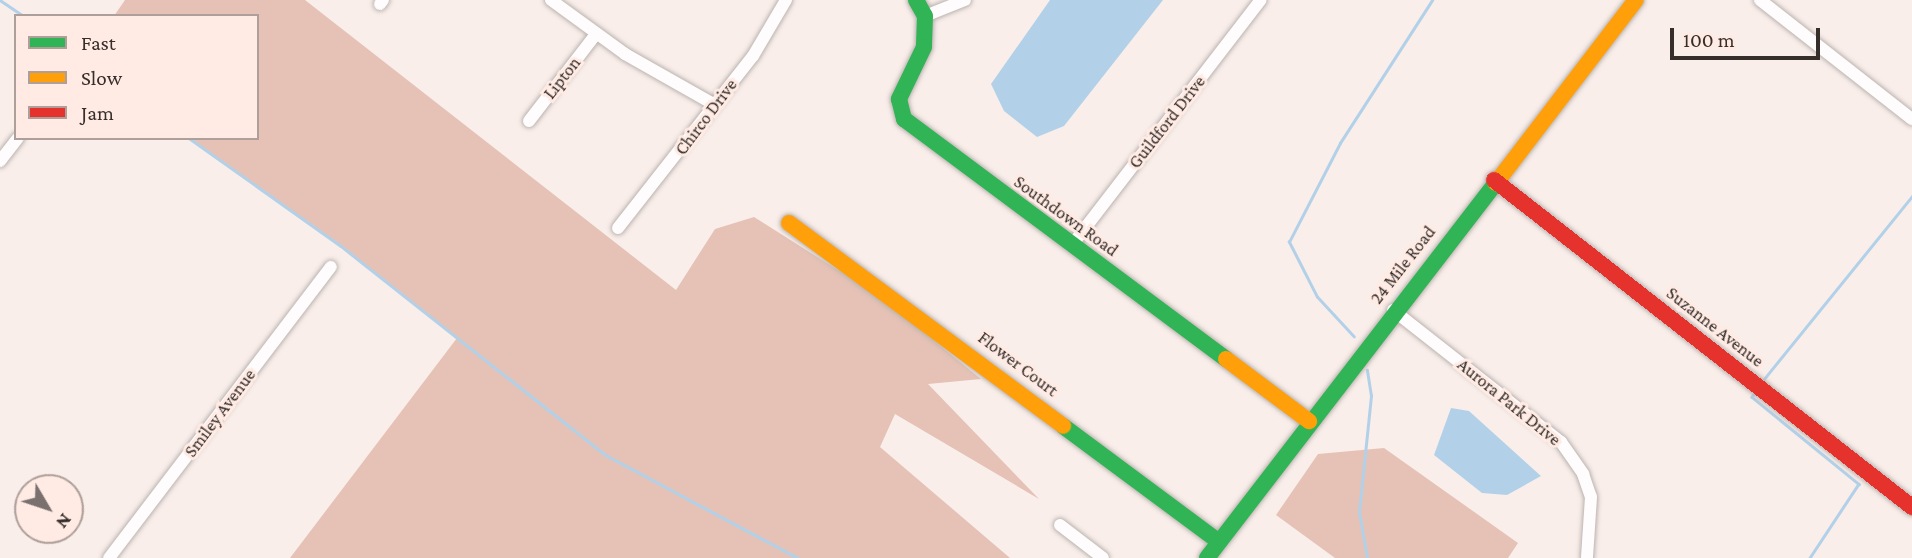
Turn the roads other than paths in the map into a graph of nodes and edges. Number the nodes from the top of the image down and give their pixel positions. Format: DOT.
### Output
graph roads {
  1 [pos="551,0"];
  2 [pos="786,0"];
  3 [pos="916,0"];
  4 [pos="965,0"];
  5 [pos="1261,0"];
  6 [pos="1636,0"];
  7 [pos="1760,0"];
  8 [pos="925,16"];
  9 [pos="596,34"];
  10 [pos="715,105"];
  11 [pos="1912,119"];
  12 [pos="529,121"];
  13 [pos="16,140"];
  14 [pos="0,161"];
  15 [pos="1494,180"];
  16 [pos="789,223"];
  17 [pos="618,228"];
  18 [pos="1072,244"];
  19 [pos="331,267"];
  20 [pos="1393,310"];
  21 [pos="1309,421"];
  22 [pos="1912,507"];
  23 [pos="1060,526"];
  24 [pos="1219,542"];
  25 [pos="109,558"];
  26 [pos="1103,558"];
  27 [pos="1207,558"];
  28 [pos="1587,558"];
  1 -- 9 [label="street"];
  2 -- 10 [label="street, Chirco Drive"];
  3 -- 8 [label="street"];
  4 -- 8 [label="street"];
  5 -- 18 [label="street, Guildford Drive"];
  6 -- 15 [label="street, 24 Mile Road"];
  7 -- 11 [label="street"];
  8 -- 18 [label="street, Southdown Road"];
  9 -- 10 [label="street"];
  9 -- 12 [label="street, Lipton"];
  10 -- 17 [label="street, Chirco Drive"];
  13 -- 14 [label="street"];
  15 -- 20 [label="street, 24 Mile Road"];
  15 -- 22 [label="street, Suzanne Avenue"];
  16 -- 24 [label="street, Flower Court"];
  18 -- 21 [label="street, Southdown Road"];
  19 -- 25 [label="street, Smiley Avenue"];
  20 -- 21 [label="street, 24 Mile Road"];
  20 -- 28 [label="street, Aurora Park Drive"];
  21 -- 24 [label="street, 24 Mile Road"];
  23 -- 26 [label="street"];
  24 -- 27 [label="street, 24 Mile Road"];
}
